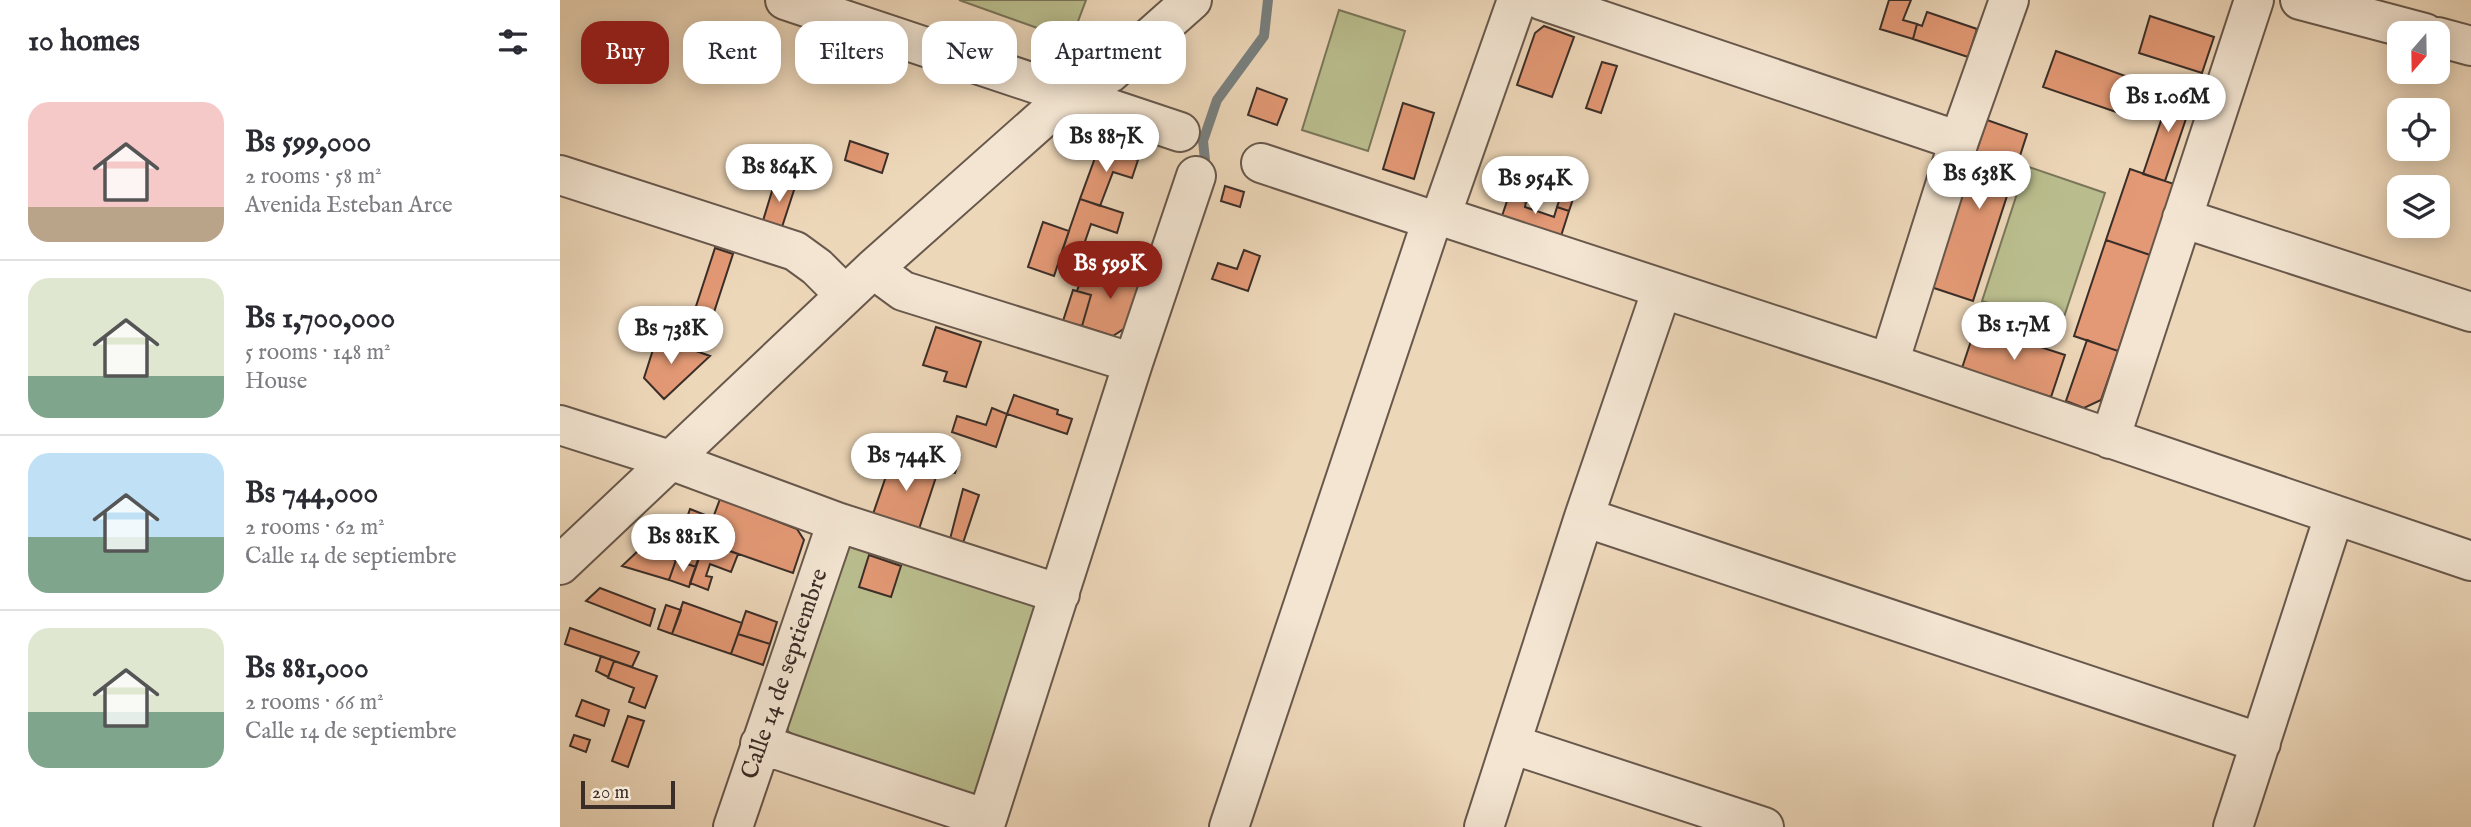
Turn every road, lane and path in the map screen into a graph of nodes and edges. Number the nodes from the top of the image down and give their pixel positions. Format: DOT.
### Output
graph roads {
  1 [pos="785,0"];
  2 [pos="1192,0"];
  3 [pos="1517,0"];
  4 [pos="1541,0"];
  5 [pos="2009,0"];
  6 [pos="2254,0"];
  7 [pos="2300,0"];
  8 [pos="2387,23"];
  9 [pos="2450,40"];
  10 [pos="2471,46"];
  11 [pos="1069,95"];
  12 [pos="1180,132"];
  13 [pos="1959,141"];
  14 [pos="1261,163"];
  15 [pos="560,175"];
  16 [pos="1196,176"];
  17 [pos="1436,218"];
  18 [pos="2182,218"];
  19 [pos="873,269"];
  20 [pos="1662,289"];
  21 [pos="845,295"];
  22 [pos="2471,313"];
  23 [pos="1133,363"];
  24 [pos="1889,363"];
  25 [pos="560,425"];
  26 [pos="2110,439"];
  27 [pos="670,460"];
  28 [pos="2334,516"];
  29 [pos="1584,517"];
  30 [pos="837,522"];
  31 [pos="2471,561"];
  32 [pos="560,565"];
  33 [pos="1060,594"];
  34 [pos="2262,743"];
  35 [pos="760,744"];
  36 [pos="1511,744"];
  37 [pos="999,823"];
  38 [pos="1744,824"];
  39 [pos="733,827"];
  40 [pos="1229,827"];
  41 [pos="1483,827"];
  42 [pos="2233,827"];
  1 -- 11 [label="street"];
  2 -- 11 [label="street"];
  3 -- 17 [label="street"];
  4 -- 13 [label="street"];
  5 -- 13 [label="street"];
  6 -- 18 [label="street"];
  7 -- 8 [label="street"];
  9 -- 10 [label="street"];
  11 -- 12 [label="street"];
  11 -- 19 [label="street"];
  13 -- 24 [label="street"];
  14 -- 17 [label="street"];
  15 -- 21 [label="street"];
  16 -- 23 [label="street"];
  17 -- 20 [label="street"];
  17 -- 40 [label="street"];
  18 -- 22 [label="street"];
  18 -- 26 [label="street"];
  19 -- 21 [label="street"];
  19 -- 23 [label="street"];
  20 -- 24 [label="street"];
  20 -- 29 [label="street"];
  21 -- 27 [label="street"];
  23 -- 33 [label="street"];
  24 -- 26 [label="street"];
  25 -- 27 [label="street"];
  26 -- 28 [label="street"];
  27 -- 30 [label="street"];
  27 -- 32 [label="street"];
  28 -- 31 [label="street"];
  28 -- 34 [label="street"];
  29 -- 34 [label="street"];
  29 -- 36 [label="street"];
  30 -- 33 [label="street"];
  30 -- 35 [label="street, Calle 14 de septiembre"];
  33 -- 37 [label="street"];
  34 -- 42 [label="street"];
  35 -- 37 [label="street"];
  35 -- 39 [label="street, Calle 14 de septiembre"];
  36 -- 38 [label="street"];
  36 -- 41 [label="street"];
}
